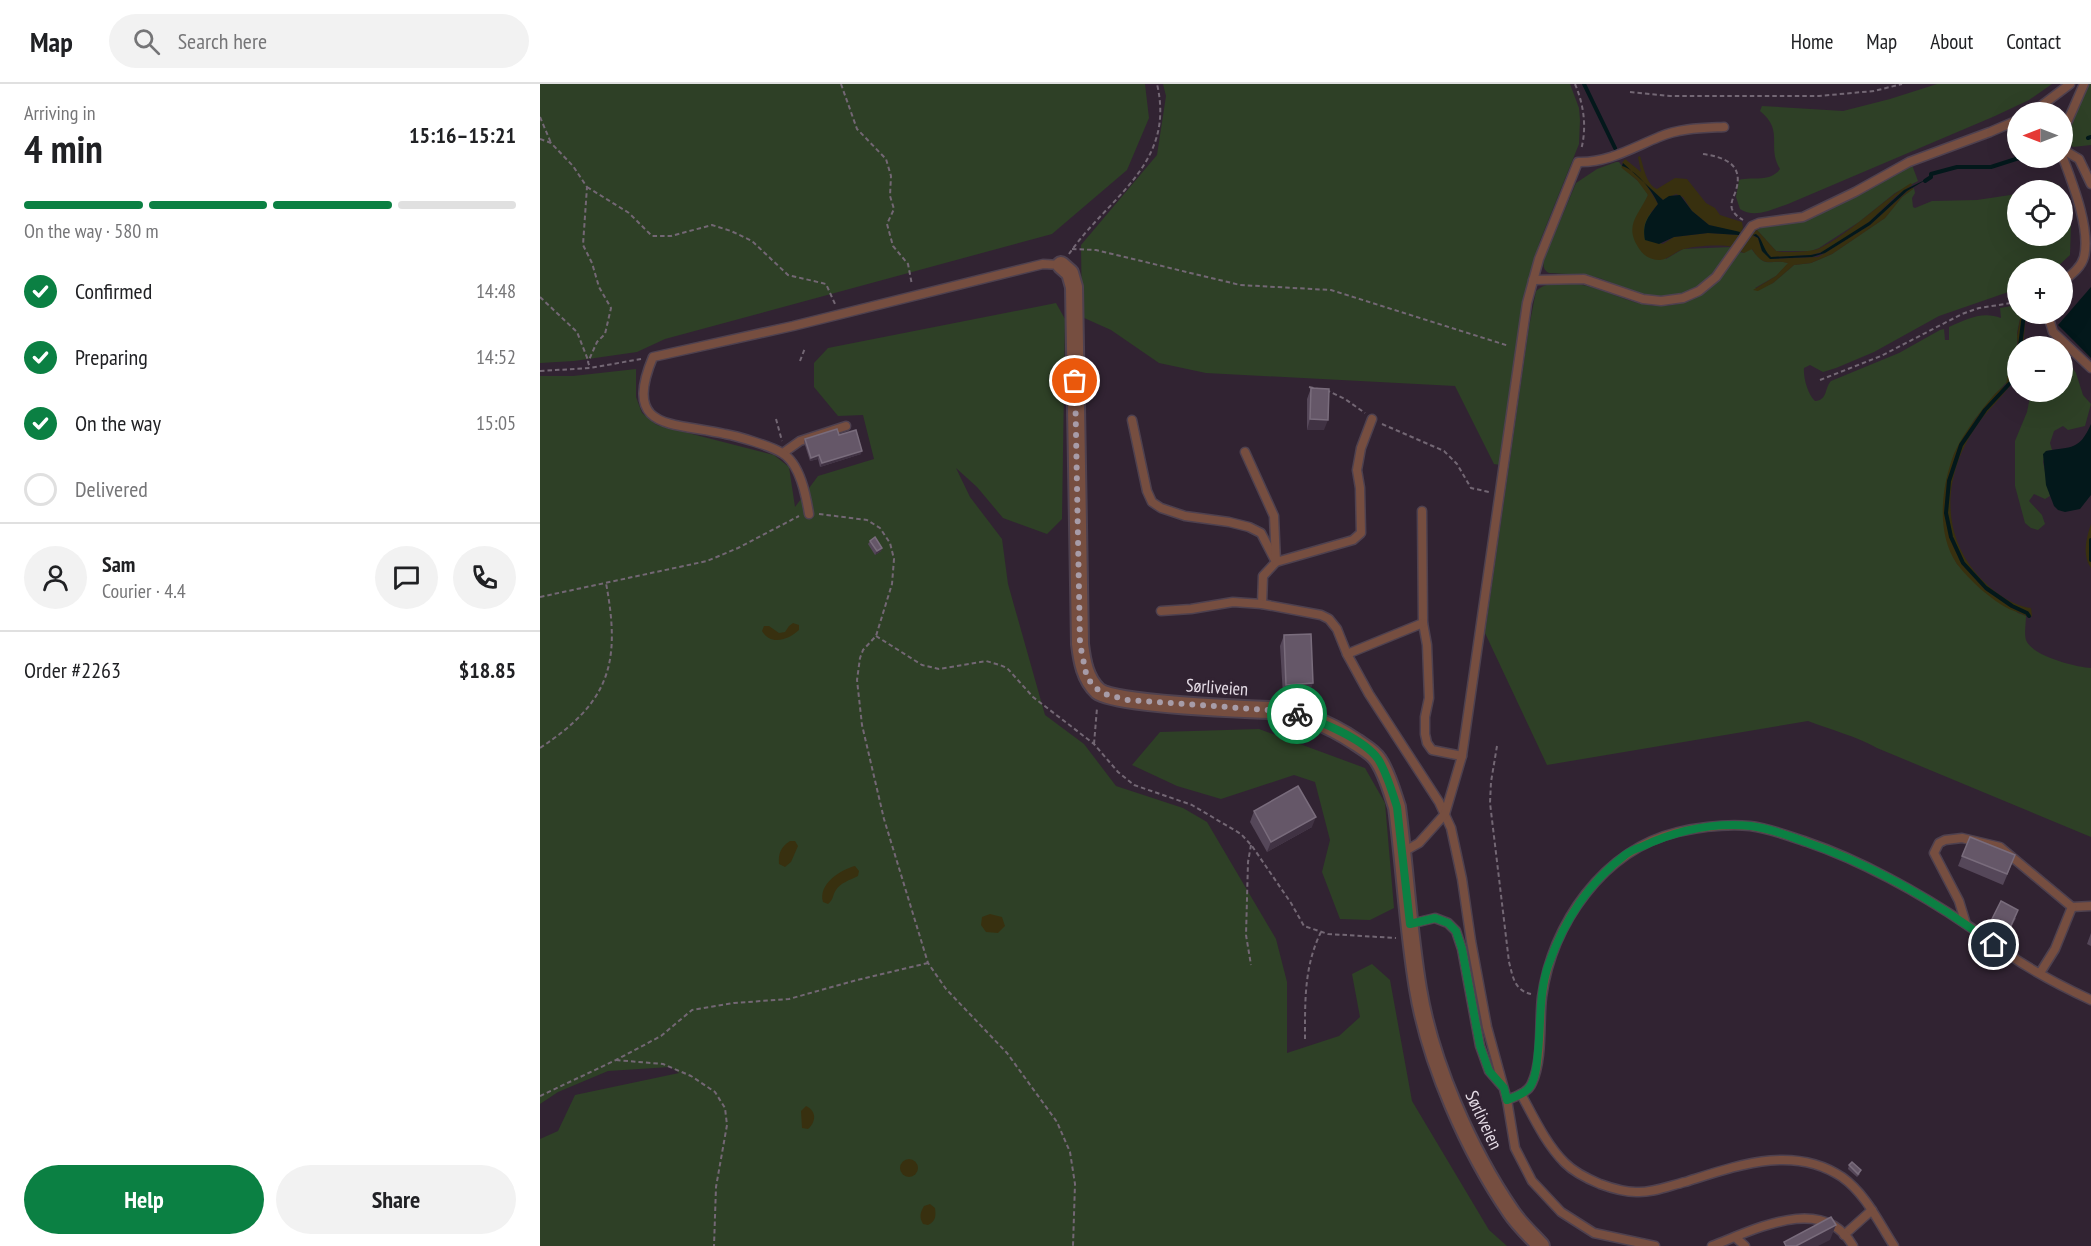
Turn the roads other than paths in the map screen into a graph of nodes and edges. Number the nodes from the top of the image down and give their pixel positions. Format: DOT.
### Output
graph roads {
  1 [pos="2070,84"];
  2 [pos="2084,84"];
  3 [pos="2046,102"];
  4 [pos="2073,109"];
  5 [pos="2007,125"];
  6 [pos="1725,127"];
  7 [pos="2073,155"];
  8 [pos="2066,168"];
  9 [pos="2091,184"];
  10 [pos="1061,265"];
  11 [pos="2073,273"];
  12 [pos="1533,280"];
  13 [pos="2051,324"];
  14 [pos="2091,368"];
  15 [pos="1372,419"];
  16 [pos="1132,420"];
  17 [pos="846,426"];
  18 [pos="1245,452"];
  19 [pos="783,453"];
  20 [pos="1422,511"];
  21 [pos="809,514"];
  22 [pos="1275,562"];
  23 [pos="1262,604"];
  24 [pos="1161,611"];
  25 [pos="1423,622"];
  26 [pos="1347,654"];
  27 [pos="1462,756"];
  28 [pos="1445,814"];
  29 [pos="1403,852"];
  30 [pos="2091,906"];
  31 [pos="2072,908"];
  32 [pos="1966,924"];
  33 [pos="1410,932"];
  34 [pos="2040,973"];
  35 [pos="2091,1000"];
  36 [pos="1504,1088"];
  37 [pos="1521,1094"];
  38 [pos="1507,1100"];
  39 [pos="1872,1210"];
  40 [pos="1845,1235"];
  41 [pos="1735,1237"];
  42 [pos="1541,1246"];
  43 [pos="1655,1246"];
  44 [pos="1712,1246"];
  45 [pos="1745,1246"];
  46 [pos="1853,1246"];
  47 [pos="1894,1246"];
  1 -- 3 [label="lane"];
  2 -- 4 [label="lane"];
  5 -- 12 [label="lane"];
  6 -- 12 [label="lane"];
  7 -- 9 [label="lane"];
  8 -- 11 [label="lane"];
  10 -- 19 [label="lane"];
  10 -- 29 [label="street, Sørliveien"];
  12 -- 27 [label="lane"];
  13 -- 14 [label="lane"];
  15 -- 22 [label="lane"];
  16 -- 22 [label="lane"];
  17 -- 19 [label="lane"];
  18 -- 22 [label="lane"];
  19 -- 21 [label="lane"];
  20 -- 25 [label="lane"];
  22 -- 23 [label="lane"];
  23 -- 24 [label="lane"];
  23 -- 26 [label="lane"];
  25 -- 26 [label="lane"];
  25 -- 27 [label="lane"];
  26 -- 28 [label="lane"];
  27 -- 28 [label="lane"];
  28 -- 29 [label="lane"];
  28 -- 36 [label="lane"];
  29 -- 33 [label="street, Sørliveien"];
  30 -- 31 [label="lane"];
  31 -- 32 [label="lane"];
  31 -- 34 [label="lane"];
  32 -- 34 [label="lane"];
  32 -- 37 [label="lane"];
  33 -- 36 [label="lane"];
  33 -- 42 [label="street, Sørliveien"];
  34 -- 35 [label="lane"];
  36 -- 38 [label="lane"];
  37 -- 38 [label="lane"];
  37 -- 39 [label="lane"];
  38 -- 43 [label="lane"];
  39 -- 40 [label="lane"];
  39 -- 47 [label="lane"];
  40 -- 41 [label="lane"];
  40 -- 46 [label="lane"];
  41 -- 44 [label="lane"];
  41 -- 45 [label="lane"];
}
